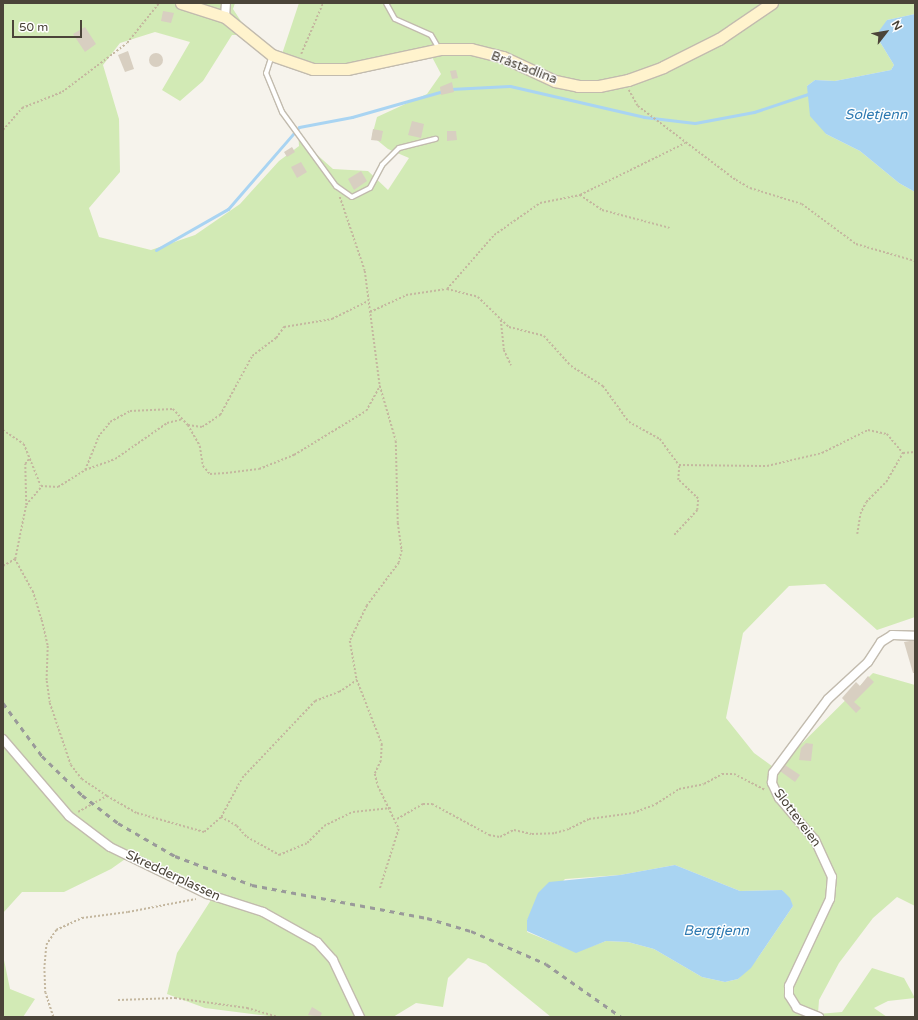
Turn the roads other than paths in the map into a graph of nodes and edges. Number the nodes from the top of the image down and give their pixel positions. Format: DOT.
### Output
graph roads {
  1 [pos="181,3"];
  2 [pos="226,3"];
  3 [pos="386,3"];
  4 [pos="772,3"];
  5 [pos="225,17"];
  6 [pos="440,49"];
  7 [pos="272,54"];
  8 [pos="436,139"];
  9 [pos="915,636"];
  10 [pos="3,739"];
  11 [pos="360,1017"];
  12 [pos="819,1017"];
  1 -- 5 [label="main road, Bråstadlina"];
  2 -- 5 [label="street"];
  3 -- 6 [label="lane"];
  4 -- 6 [label="main road, Bråstadlina"];
  5 -- 7 [label="main road, Bråstadlina"];
  6 -- 7 [label="main road, Bråstadlina"];
  7 -- 8 [label="lane"];
  9 -- 12 [label="street, Slotteveien"];
  10 -- 11 [label="street, Skredderplassen"];
}
